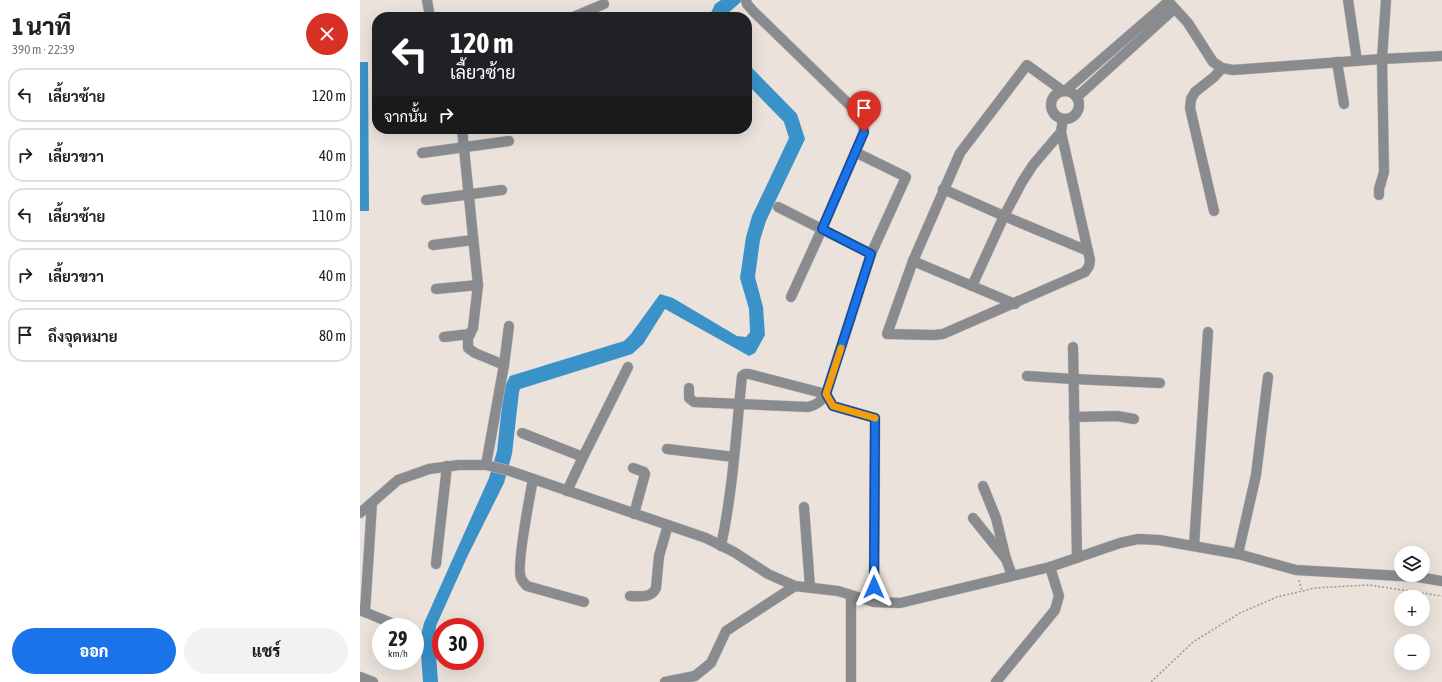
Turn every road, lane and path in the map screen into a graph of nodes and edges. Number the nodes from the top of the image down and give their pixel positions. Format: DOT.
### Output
graph roads {
  1 [pos="427,0"];
  2 [pos="746,0"];
  3 [pos="1348,0"];
  4 [pos="1386,0"];
  5 [pos="1170,3"];
  6 [pos="604,4"];
  7 [pos="429,12"];
  8 [pos="588,12"];
  9 [pos="1442,56"];
  10 [pos="1382,59"];
  11 [pos="1357,61"];
  12 [pos="1337,62"];
  13 [pos="1222,68"];
  14 [pos="1064,91"];
  15 [pos="1077,98"];
  16 [pos="1344,104"];
  17 [pos="1063,119"];
  18 [pos="1060,132"];
  19 [pos="463,134"];
  20 [pos="509,141"];
  21 [pos="464,147"];
  22 [pos="855,152"];
  23 [pos="422,153"];
  24 [pos="944,189"];
  25 [pos="502,190"];
  26 [pos="469,194"];
  27 [pos="1379,195"];
  28 [pos="426,200"];
  29 [pos="778,208"];
  30 [pos="1214,210"];
  31 [pos="1004,216"];
  32 [pos="822,229"];
  33 [pos="473,240"];
  34 [pos="433,245"];
  35 [pos="1088,251"];
  36 [pos="871,254"];
  37 [pos="913,261"];
  38 [pos="478,285"];
  39 [pos="972,286"];
  40 [pos="436,289"];
  41 [pos="790,297"];
  42 [pos="1016,304"];
  43 [pos="509,326"];
  44 [pos="1208,332"];
  45 [pos="470,334"];
  46 [pos="444,337"];
  47 [pos="1073,347"];
  48 [pos="504,365"];
  49 [pos="628,367"];
  50 [pos="1027,376"];
  51 [pos="1268,378"];
  52 [pos="1073,379"];
  53 [pos="1160,383"];
  54 [pos="689,388"];
  55 [pos="826,394"];
  56 [pos="739,404"];
  57 [pos="1074,417"];
  58 [pos="1134,419"];
  59 [pos="522,433"];
  60 [pos="667,449"];
  61 [pos="734,456"];
  62 [pos="583,457"];
  63 [pos="447,466"];
  64 [pos="489,466"];
  65 [pos="633,468"];
  66 [pos="532,479"];
  67 [pos="984,486"];
  68 [pos="567,491"];
  69 [pos="372,503"];
  70 [pos="804,507"];
  71 [pos="360,513"];
  72 [pos="634,514"];
  73 [pos="973,518"];
  74 [pos="668,525"];
  75 [pos="721,546"];
  76 [pos="1194,546"];
  77 [pos="1238,554"];
  78 [pos="1077,558"];
  79 [pos="1006,560"];
  80 [pos="436,564"];
  81 [pos="1050,567"];
  82 [pos="1296,570"];
  83 [pos="1012,575"];
  84 [pos="1442,580"];
  85 [pos="795,586"];
  86 [pos="810,587"];
  87 [pos="1302,591"];
  88 [pos="630,596"];
  89 [pos="851,596"];
  90 [pos="1442,596"];
  91 [pos="584,602"];
  92 [pos="874,602"];
  93 [pos="363,611"];
  94 [pos="380,618"];
  95 [pos="360,677"];
  96 [pos="373,682"];
  97 [pos="665,682"];
  98 [pos="851,682"];
  99 [pos="996,682"];
  100 [pos="1151,682"];
  1 -- 7 [label="street"];
  2 -- 22 [label="street"];
  3 -- 11 [label="street"];
  4 -- 10 [label="street"];
  5 -- 13 [label="street"];
  5 -- 14 [label="street"];
  5 -- 15 [label="street"];
  6 -- 8 [label="street"];
  9 -- 10 [label="street"];
  10 -- 11 [label="street"];
  10 -- 27 [label="street"];
  11 -- 12 [label="street"];
  12 -- 13 [label="street"];
  12 -- 16 [label="street"];
  13 -- 30 [label="street"];
  14 -- 15 [label="street"];
  14 -- 17 [label="street"];
  14 -- 24 [label="street"];
  15 -- 17 [label="street"];
  17 -- 18 [label="street"];
  18 -- 31 [label="street"];
  18 -- 35 [label="street"];
  19 -- 21 [label="street"];
  20 -- 21 [label="street"];
  21 -- 23 [label="street"];
  21 -- 26 [label="street"];
  22 -- 32 [label="street"];
  22 -- 36 [label="street"];
  24 -- 31 [label="street"];
  24 -- 37 [label="street"];
  25 -- 26 [label="street"];
  26 -- 28 [label="street"];
  26 -- 33 [label="street"];
  29 -- 32 [label="street"];
  31 -- 35 [label="street"];
  31 -- 39 [label="street"];
  32 -- 36 [label="street"];
  32 -- 41 [label="street"];
  33 -- 34 [label="street"];
  33 -- 38 [label="street"];
  35 -- 42 [label="street"];
  36 -- 55 [label="street"];
  37 -- 39 [label="street"];
  37 -- 42 [label="street"];
  38 -- 40 [label="street"];
  38 -- 45 [label="street"];
  39 -- 42 [label="street"];
  43 -- 48 [label="street"];
  44 -- 76 [label="street"];
  45 -- 46 [label="street"];
  45 -- 48 [label="street"];
  47 -- 52 [label="street"];
  48 -- 64 [label="street"];
  49 -- 62 [label="street"];
  50 -- 52 [label="street"];
  51 -- 77 [label="street"];
  52 -- 53 [label="street"];
  52 -- 57 [label="street"];
  54 -- 56 [label="street"];
  55 -- 56 [label="street"];
  55 -- 56 [label="street"];
  55 -- 92 [label="street"];
  56 -- 61 [label="street"];
  57 -- 58 [label="street"];
  57 -- 78 [label="street"];
  59 -- 62 [label="street"];
  60 -- 61 [label="street"];
  61 -- 75 [label="street"];
  62 -- 68 [label="street"];
  63 -- 64 [label="street"];
  63 -- 69 [label="street"];
  63 -- 80 [label="street"];
  64 -- 66 [label="street"];
  65 -- 72 [label="street"];
  66 -- 68 [label="street"];
  66 -- 91 [label="street"];
  67 -- 79 [label="street"];
  68 -- 72 [label="street"];
  69 -- 71 [label="street"];
  69 -- 93 [label="street"];
  70 -- 86 [label="street"];
  72 -- 74 [label="street"];
  73 -- 79 [label="street"];
  74 -- 75 [label="street"];
  74 -- 88 [label="street"];
  75 -- 85 [label="street"];
  76 -- 77 [label="street"];
  76 -- 78 [label="street"];
  77 -- 82 [label="street"];
  78 -- 81 [label="street"];
  79 -- 83 [label="street"];
  81 -- 83 [label="street"];
  81 -- 99 [label="street"];
  82 -- 84 [label="street"];
  82 -- 87 [label="path"];
  83 -- 92 [label="street"];
  85 -- 86 [label="street"];
  85 -- 97 [label="street"];
  86 -- 89 [label="street"];
  87 -- 90 [label="path"];
  87 -- 100 [label="path"];
  89 -- 92 [label="street"];
  89 -- 98 [label="street"];
  93 -- 94 [label="street"];
  95 -- 96 [label="street"];
}
